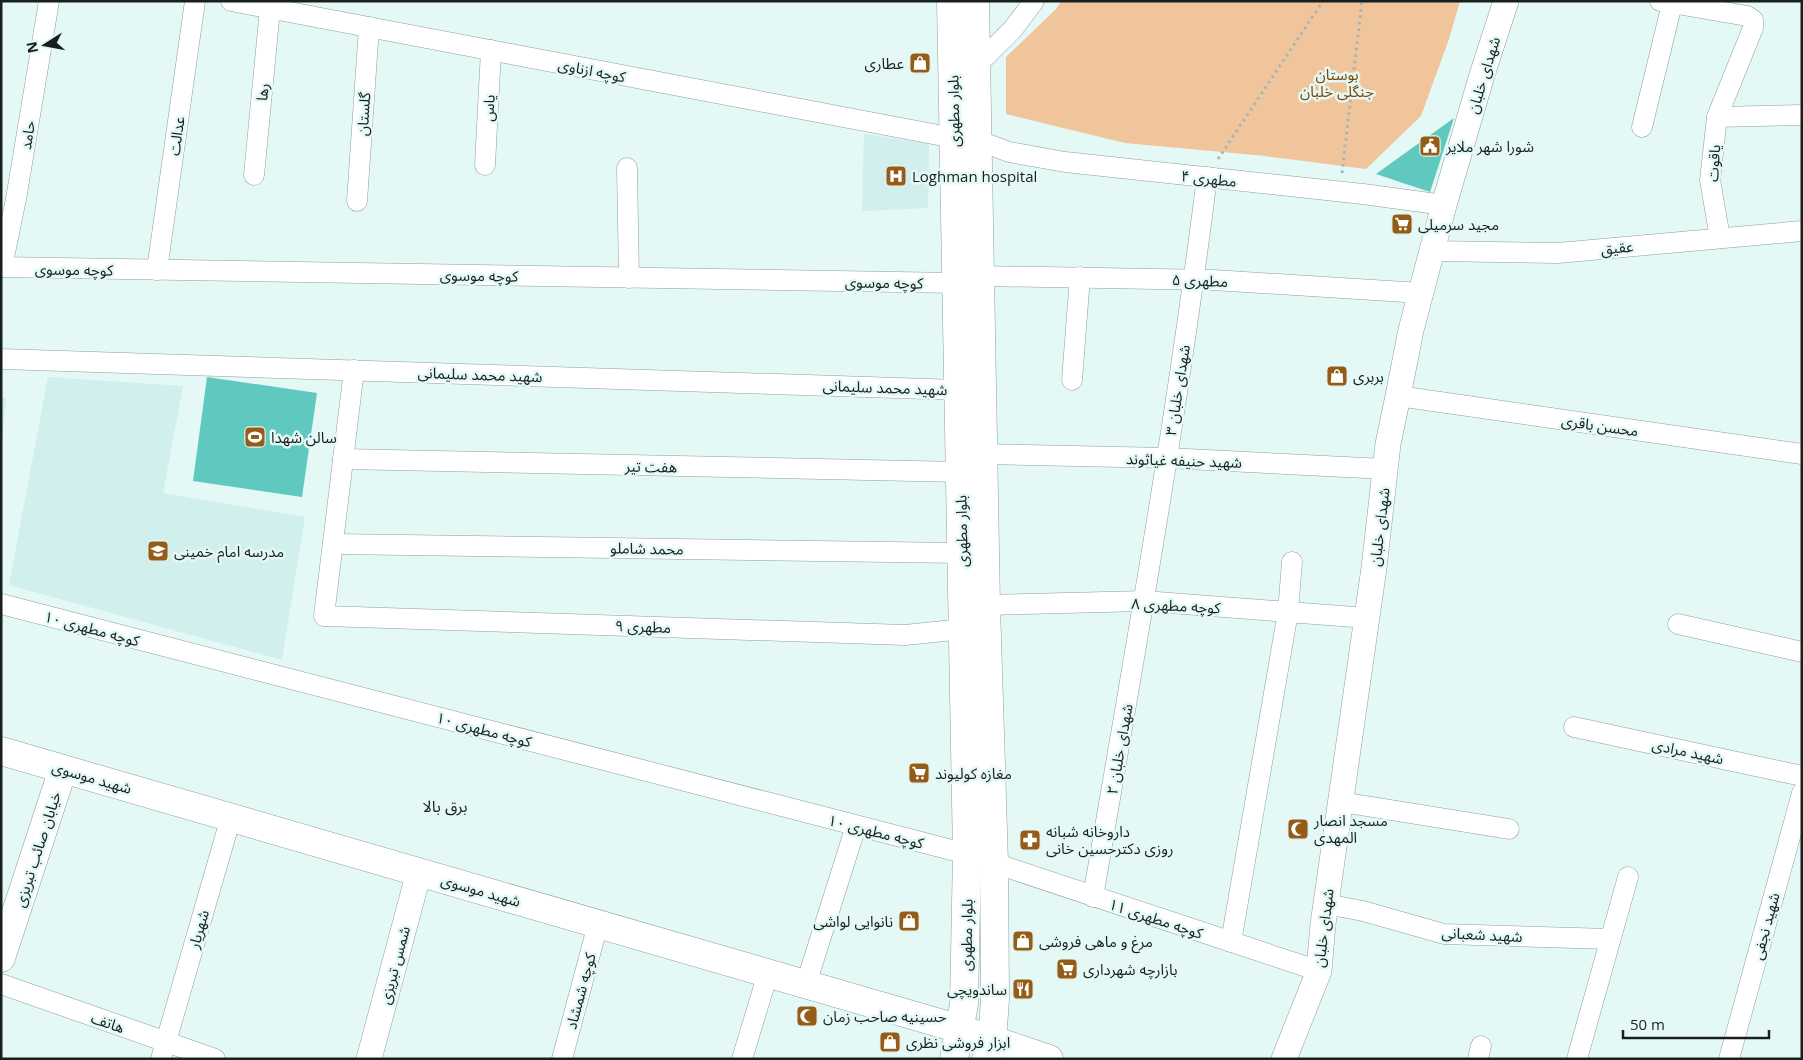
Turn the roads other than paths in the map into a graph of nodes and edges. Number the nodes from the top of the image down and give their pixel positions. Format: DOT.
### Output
graph roads {
  1 [pos="49,1"];
  2 [pos="195,1"];
  3 [pos="231,1"];
  4 [pos="951,1"];
  5 [pos="974,1"];
  6 [pos="1034,1"];
  7 [pos="1506,1"];
  8 [pos="1677,3"];
  9 [pos="270,9"];
  10 [pos="369,27"];
  11 [pos="491,50"];
  12 [pos="976,74"];
  13 [pos="1802,115"];
  14 [pos="1717,117"];
  15 [pos="1642,127"];
  16 [pos="966,139"];
  17 [pos="486,165"];
  18 [pos="627,168"];
  19 [pos="254,175"];
  20 [pos="1206,177"];
  21 [pos="357,201"];
  22 [pos="1444,205"];
  23 [pos="1802,232"];
  24 [pos="1720,238"];
  25 [pos="1432,251"];
  26 [pos="2,267"];
  27 [pos="157,270"];
  28 [pos="629,278"];
  29 [pos="1080,278"];
  30 [pos="1194,279"];
  31 [pos="968,280"];
  32 [pos="1421,293"];
  33 [pos="1,360"];
  34 [pos="354,370"];
  35 [pos="1072,380"];
  36 [pos="958,390"];
  37 [pos="1398,396"];
  38 [pos="983,454"];
  39 [pos="1802,454"];
  40 [pos="1167,458"];
  41 [pos="343,459"];
  42 [pos="1385,469"];
  43 [pos="960,472"];
  44 [pos="333,544"];
  45 [pos="961,553"];
  46 [pos="1292,562"];
  47 [pos="1144,601"];
  48 [pos="1,604"];
  49 [pos="986,605"];
  50 [pos="1288,612"];
  51 [pos="1367,618"];
  52 [pos="1678,624"];
  53 [pos="963,629"];
  54 [pos="1802,652"];
  55 [pos="1574,727"];
  56 [pos="1,750"];
  57 [pos="63,768"];
  58 [pos="1802,776"];
  59 [pos="1802,793"];
  60 [pos="1341,802"];
  61 [pos="231,817"];
  62 [pos="856,826"];
  63 [pos="1509,829"];
  64 [pos="967,854"];
  65 [pos="994,863"];
  66 [pos="419,872"];
  67 [pos="1628,877"];
  68 [pos="1093,897"];
  69 [pos="1326,904"];
  70 [pos="598,924"];
  71 [pos="1610,939"];
  72 [pos="1231,942"];
  73 [pos="1,958"];
  74 [pos="1319,971"];
  75 [pos="768,973"];
  76 [pos="1,984"];
  77 [pos="806,984"];
  78 [pos="960,1029"];
  79 [pos="163,1050"];
  80 [pos="989,1050"];
  81 [pos="215,1059"];
  82 [pos="369,1059"];
  83 [pos="562,1059"];
  84 [pos="742,1059"];
  85 [pos="954,1059"];
  86 [pos="1049,1059"];
  87 [pos="1284,1059"];
  88 [pos="1577,1059"];
  89 [pos="1729,1059"];
  1 -- 26 [label="street, حامد"];
  2 -- 27 [label="street, عدالت"];
  3 -- 9 [label="street, کوچه ازناوی"];
  4 -- 16 [label="main road, بلوار مطهری"];
  5 -- 12 [label="main road, بلوار مطهری"];
  6 -- 12 [label="street"];
  7 -- 22 [label="street, شهدای خلبان"];
  8 -- 14 [label="street, یاقوت"];
  8 -- 15 [label="street"];
  9 -- 10 [label="street, کوچه ازناوی"];
  9 -- 19 [label="street, رها"];
  10 -- 11 [label="street, کوچه ازناوی"];
  10 -- 21 [label="street, گلستان"];
  11 -- 16 [label="street, کوچه ازناوی"];
  11 -- 17 [label="street, یاس"];
  12 -- 16 [label="main road, بلوار مطهری"];
  13 -- 14 [label="street"];
  14 -- 24 [label="street, یاقوت"];
  16 -- 20 [label="street, مطهری ۴"];
  16 -- 31 [label="main road, بلوار مطهری"];
  18 -- 28 [label="street"];
  20 -- 22 [label="street, مطهری ۴"];
  20 -- 30 [label="street, شهدای خلبان ۳"];
  22 -- 25 [label="street, شهدای خلبان"];
  23 -- 24 [label="street, عقیق"];
  24 -- 25 [label="street, عقیق"];
  25 -- 32 [label="street, شهدای خلبان"];
  26 -- 27 [label="street, کوچه موسوی"];
  27 -- 28 [label="street, کوچه موسوی"];
  28 -- 31 [label="street, کوچه موسوی"];
  29 -- 30 [label="street, مطهری ۵"];
  29 -- 31 [label="street, مطهری ۵"];
  29 -- 35 [label="street"];
  30 -- 32 [label="street, مطهری ۵"];
  30 -- 40 [label="street, شهدای خلبان ۳"];
  31 -- 36 [label="main road, بلوار مطهری"];
  31 -- 38 [label="main road, بلوار مطهری"];
  32 -- 37 [label="street, شهدای خلبان"];
  33 -- 34 [label="street, شهید محمد سلیمانی"];
  34 -- 36 [label="street, شهید محمد سلیمانی"];
  34 -- 41 [label="street"];
  36 -- 43 [label="main road, بلوار مطهری"];
  37 -- 39 [label="street, محسن باقری"];
  37 -- 42 [label="street, شهدای خلبان"];
  38 -- 40 [label="street, شهید حنیفه غیاثوند"];
  38 -- 49 [label="main road, بلوار مطهری"];
  40 -- 42 [label="street, شهید حنیفه غیاثوند"];
  40 -- 47 [label="street, شهدای خلبان ۳"];
  41 -- 43 [label="street, هفت تیر"];
  41 -- 44 [label="street"];
  42 -- 51 [label="street, شهدای خلبان"];
  43 -- 45 [label="main road, بلوار مطهری"];
  44 -- 45 [label="street, محمد شاملو"];
  44 -- 53 [label="street, مطهری ۹"];
  45 -- 53 [label="main road, بلوار مطهری"];
  46 -- 50 [label="street"];
  47 -- 49 [label="street, کوچه مطهری ۸"];
  47 -- 50 [label="street, کوچه مطهری ۸"];
  47 -- 68 [label="street, شهدای خلبان ۲"];
  48 -- 62 [label="street, کوچه مطهری ۱۰"];
  49 -- 65 [label="main road, بلوار مطهری"];
  50 -- 51 [label="street, کوچه مطهری ۸"];
  50 -- 72 [label="street"];
  51 -- 60 [label="street, شهدای خلبان"];
  52 -- 54 [label="street"];
  53 -- 64 [label="main road, بلوار مطهری"];
  55 -- 58 [label="street, شهید مرادی"];
  56 -- 57 [label="main road, شهید موسوی"];
  57 -- 61 [label="main road, شهید موسوی"];
  57 -- 73 [label="main road, خیابان صائب تبریزی"];
  59 -- 89 [label="street, شهید نجفی"];
  60 -- 63 [label="street"];
  60 -- 69 [label="street, شهدای خلبان"];
  61 -- 66 [label="main road, شهید موسوی"];
  61 -- 79 [label="street, شهریار"];
  62 -- 64 [label="street, کوچه مطهری ۱۰"];
  62 -- 77 [label="street"];
  64 -- 78 [label="main road, بلوار مطهری"];
  65 -- 68 [label="street, کوچه مطهری ۱۱"];
  65 -- 80 [label="main road, بلوار مطهری"];
  66 -- 70 [label="main road, شهید موسوی"];
  66 -- 82 [label="street, شمس تبریزی"];
  67 -- 71 [label="street"];
  68 -- 72 [label="street, کوچه مطهری ۱۱"];
  69 -- 71 [label="street, شهید شعبانی"];
  69 -- 74 [label="street, شهدای خلبان"];
  70 -- 75 [label="main road, شهید موسوی"];
  70 -- 83 [label="street, کوچه شمشاد"];
  71 -- 88 [label="street"];
  72 -- 74 [label="street, کوچه مطهری ۱۱"];
  74 -- 87 [label="street, شهدای خلبان"];
  75 -- 77 [label="main road, شهید موسوی"];
  75 -- 84 [label="street"];
  76 -- 79 [label="street, هاتف"];
  77 -- 78 [label="main road, شهید موسوی"];
  78 -- 80 [label="main road, شهید موسوی"];
  78 -- 85 [label="main road, بلوار مطهری"];
  79 -- 81 [label="street, هاتف"];
  80 -- 86 [label="main road, شهید موسوی"];
}
